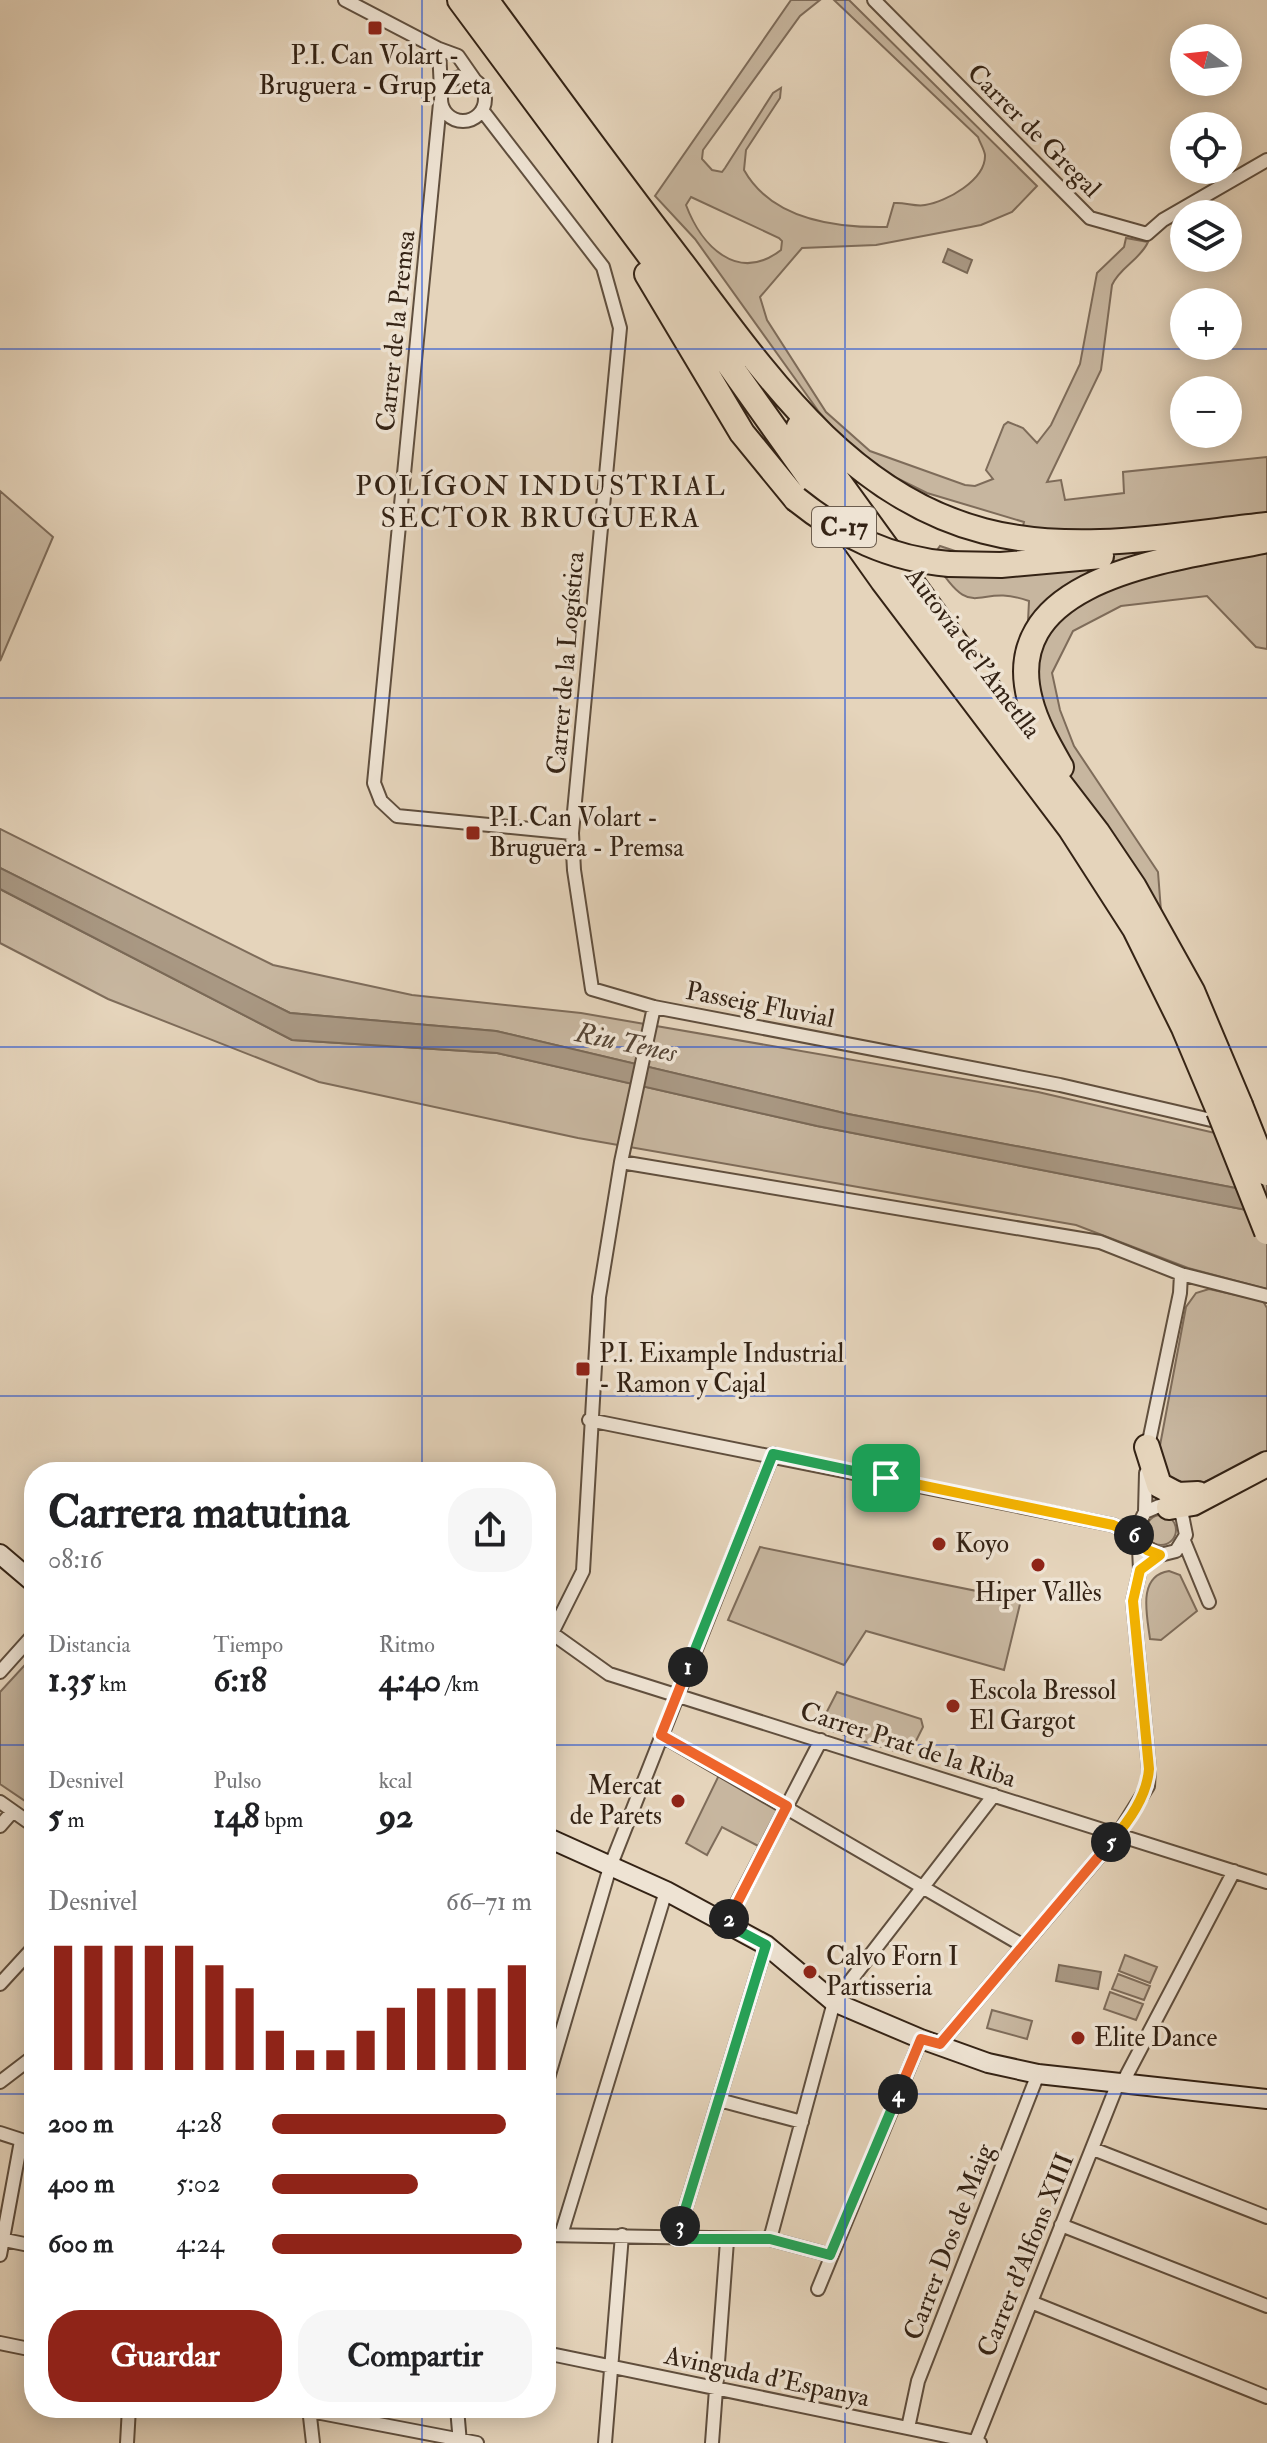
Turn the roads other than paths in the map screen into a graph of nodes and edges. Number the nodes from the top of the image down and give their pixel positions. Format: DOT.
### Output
graph roads {
  1 [pos="345,0"];
  2 [pos="460,0"];
  3 [pos="486,0"];
  4 [pos="874,0"];
  5 [pos="439,49"];
  6 [pos="474,79"];
  7 [pos="440,99"];
  8 [pos="482,110"];
  9 [pos="569,145"];
  10 [pos="1267,160"];
  11 [pos="766,374"];
  12 [pos="1266,535"];
  13 [pos="1097,832"];
  14 [pos="572,833"];
  15 [pos="654,1007"];
  16 [pos="1229,1108"];
  17 [pos="1267,1133"];
  18 [pos="621,1162"];
  19 [pos="1267,1173"];
  20 [pos="1267,1232"];
  21 [pos="1181,1274"];
  22 [pos="1267,1296"];
  23 [pos="589,1420"];
  24 [pos="1147,1447"];
  25 [pos="773,1454"];
  26 [pos="1267,1464"];
  27 [pos="1267,1477"];
  28 [pos="1147,1487"];
  29 [pos="1220,1489"];
  30 [pos="1142,1517"];
  31 [pos="1176,1519"];
  32 [pos="1113,1525"];
  33 [pos="1140,1540"];
  34 [pos="0,1554"];
  35 [pos="1164,1555"];
  36 [pos="1140,1570"];
  37 [pos="1194,1570"];
  38 [pos="24,1574"];
  39 [pos="1209,1602"];
  40 [pos="556,1621"];
  41 [pos="556,1636"];
  42 [pos="24,1645"];
  43 [pos="0,1672"];
  44 [pos="677,1694"];
  45 [pos="661,1735"];
  46 [pos="821,1740"];
  47 [pos="994,1795"];
  48 [pos="0,1802"];
  49 [pos="787,1806"];
  50 [pos="13,1811"];
  51 [pos="24,1819"];
  52 [pos="0,1826"];
  53 [pos="1118,1834"];
  54 [pos="556,1842"];
  55 [pos="610,1867"];
  56 [pos="1234,1871"];
  57 [pos="1267,1882"];
  58 [pos="925,1888"];
  59 [pos="666,1891"];
  60 [pos="726,1924"];
  61 [pos="766,1945"];
  62 [pos="1022,1945"];
  63 [pos="24,1958"];
  64 [pos="0,1984"];
  65 [pos="834,2002"];
  66 [pos="921,2039"];
  67 [pos="940,2044"];
  68 [pos="556,2051"];
  69 [pos="24,2064"];
  70 [pos="1038,2074"];
  71 [pos="0,2082"];
  72 [pos="1120,2084"];
  73 [pos="1267,2099"];
  74 [pos="719,2100"];
  75 [pos="802,2122"];
  76 [pos="0,2133"];
  77 [pos="24,2141"];
  78 [pos="1093,2149"];
  79 [pos="24,2154"];
  80 [pos="1267,2217"];
  81 [pos="1061,2225"];
  82 [pos="556,2235"];
  83 [pos="561,2235"];
  84 [pos="622,2235"];
  85 [pos="676,2239"];
  86 [pos="770,2239"];
  87 [pos="2,2240"];
  88 [pos="727,2241"];
  89 [pos="24,2244"];
  90 [pos="0,2255"];
  91 [pos="830,2255"];
  92 [pos="818,2289"];
  93 [pos="1031,2302"];
  94 [pos="1267,2306"];
  95 [pos="0,2343"];
  96 [pos="24,2348"];
  97 [pos="556,2355"];
  98 [pos="612,2368"];
  99 [pos="714,2389"];
  100 [pos="1267,2397"];
  101 [pos="128,2418"];
  102 [pos="311,2418"];
  103 [pos="349,2418"];
  104 [pos="458,2418"];
  105 [pos="908,2428"];
  106 [pos="460,2441"];
  107 [pos="127,2443"];
  108 [pos="313,2443"];
  109 [pos="477,2443"];
  110 [pos="605,2443"];
  111 [pos="712,2443"];
  112 [pos="977,2443"];
  1 -- 5 [label="street"];
  2 -- 9 [label="highway, C-17"];
  3 -- 11 [label="highway, C-17"];
  4 -- 10 [label="street, Carrer de Gregal"];
  5 -- 6 [label="street"];
  5 -- 7 [label="street, Carrer de la Premsa"];
  6 -- 7 [label="street"];
  6 -- 8 [label="street"];
  7 -- 8 [label="street"];
  7 -- 14 [label="street, Carrer de la Premsa"];
  8 -- 14 [label="street, Carrer de la Logística"];
  9 -- 12 [label="highway, bridge"];
  9 -- 16 [label="highway, Autovia de l'Ametlla / C-17"];
  11 -- 12 [label="highway"];
  11 -- 13 [label="highway, Autovia de l'Ametlla / C-17"];
  12 -- 13 [label="highway"];
  13 -- 16 [label="highway, Autovia de l'Ametlla / C-17"];
  14 -- 15 [label="street, Passeig Fluvial"];
  15 -- 17 [label="street, Passeig Fluvial"];
  15 -- 18 [label="street"];
  16 -- 19 [label="highway, Autovia de l'Ametlla / C-17, bridge"];
  16 -- 20 [label="highway, Autovia de l'Ametlla / C-17, bridge"];
  18 -- 21 [label="street"];
  18 -- 23 [label="street"];
  21 -- 22 [label="street"];
  21 -- 24 [label="street"];
  23 -- 25 [label="street"];
  23 -- 40 [label="street"];
  24 -- 28 [label="street"];
  24 -- 29 [label="highway"];
  25 -- 32 [label="street"];
  25 -- 44 [label="street"];
  26 -- 29 [label="highway"];
  27 -- 31 [label="highway"];
  28 -- 30 [label="street"];
  28 -- 31 [label="street"];
  29 -- 31 [label="highway"];
  30 -- 31 [label="street"];
  30 -- 32 [label="street"];
  30 -- 33 [label="street"];
  31 -- 35 [label="street"];
  31 -- 37 [label="street"];
  32 -- 33 [label="street"];
  33 -- 35 [label="street"];
  33 -- 36 [label="street"];
  34 -- 38 [label="street"];
  35 -- 36 [label="street"];
  35 -- 37 [label="street"];
  36 -- 53 [label="street"];
  37 -- 39 [label="street"];
  41 -- 44 [label="street, Carrer Prat de la Riba"];
  42 -- 43 [label="street"];
  44 -- 45 [label="street"];
  44 -- 46 [label="street, Carrer Prat de la Riba"];
  45 -- 49 [label="street"];
  45 -- 55 [label="street"];
  46 -- 47 [label="street, Carrer Prat de la Riba"];
  46 -- 49 [label="street"];
  47 -- 53 [label="street, Carrer Prat de la Riba"];
  47 -- 58 [label="street"];
  48 -- 50 [label="street"];
  49 -- 58 [label="street"];
  49 -- 60 [label="street"];
  50 -- 51 [label="street"];
  50 -- 52 [label="street"];
  53 -- 56 [label="street, Carrer Prat de la Riba"];
  53 -- 62 [label="street"];
  54 -- 55 [label="street"];
  55 -- 59 [label="street"];
  55 -- 68 [label="street"];
  56 -- 57 [label="street, Carrer Prat de la Riba"];
  56 -- 72 [label="street, Carrer d'Alfons XIII"];
  58 -- 62 [label="street"];
  58 -- 65 [label="street"];
  59 -- 60 [label="street"];
  59 -- 83 [label="street"];
  60 -- 61 [label="street"];
  61 -- 65 [label="street"];
  61 -- 74 [label="street"];
  62 -- 67 [label="street"];
  63 -- 64 [label="street"];
  65 -- 66 [label="street"];
  65 -- 75 [label="street"];
  66 -- 67 [label="street"];
  66 -- 91 [label="street"];
  67 -- 70 [label="street"];
  69 -- 71 [label="street"];
  70 -- 72 [label="street"];
  70 -- 105 [label="street, Carrer Dos de Maig"];
  72 -- 73 [label="street"];
  72 -- 78 [label="street, Carrer d'Alfons XIII"];
  74 -- 75 [label="street"];
  74 -- 85 [label="street"];
  75 -- 86 [label="street"];
  76 -- 77 [label="street"];
  78 -- 80 [label="street"];
  78 -- 81 [label="street, Carrer d'Alfons XIII"];
  79 -- 87 [label="street"];
  81 -- 93 [label="street, Carrer d'Alfons XIII"];
  81 -- 94 [label="street"];
  82 -- 83 [label="street"];
  83 -- 84 [label="street"];
  84 -- 85 [label="street"];
  84 -- 98 [label="street"];
  85 -- 88 [label="street"];
  86 -- 88 [label="street"];
  86 -- 91 [label="street"];
  87 -- 89 [label="street"];
  87 -- 90 [label="street"];
  88 -- 99 [label="street"];
  91 -- 92 [label="street"];
  93 -- 100 [label="street"];
  93 -- 112 [label="street, Carrer d'Alfons XIII"];
  95 -- 96 [label="street"];
  97 -- 98 [label="street, Avinguda d'Espanya"];
  98 -- 99 [label="street, Avinguda d'Espanya"];
  98 -- 110 [label="street"];
  99 -- 105 [label="street, Avinguda d'Espanya"];
  99 -- 111 [label="street"];
  101 -- 107 [label="street"];
  102 -- 108 [label="street"];
  103 -- 106 [label="street"];
  104 -- 106 [label="street"];
  105 -- 112 [label="street, Avinguda d'Espanya"];
  106 -- 109 [label="street"];
}
